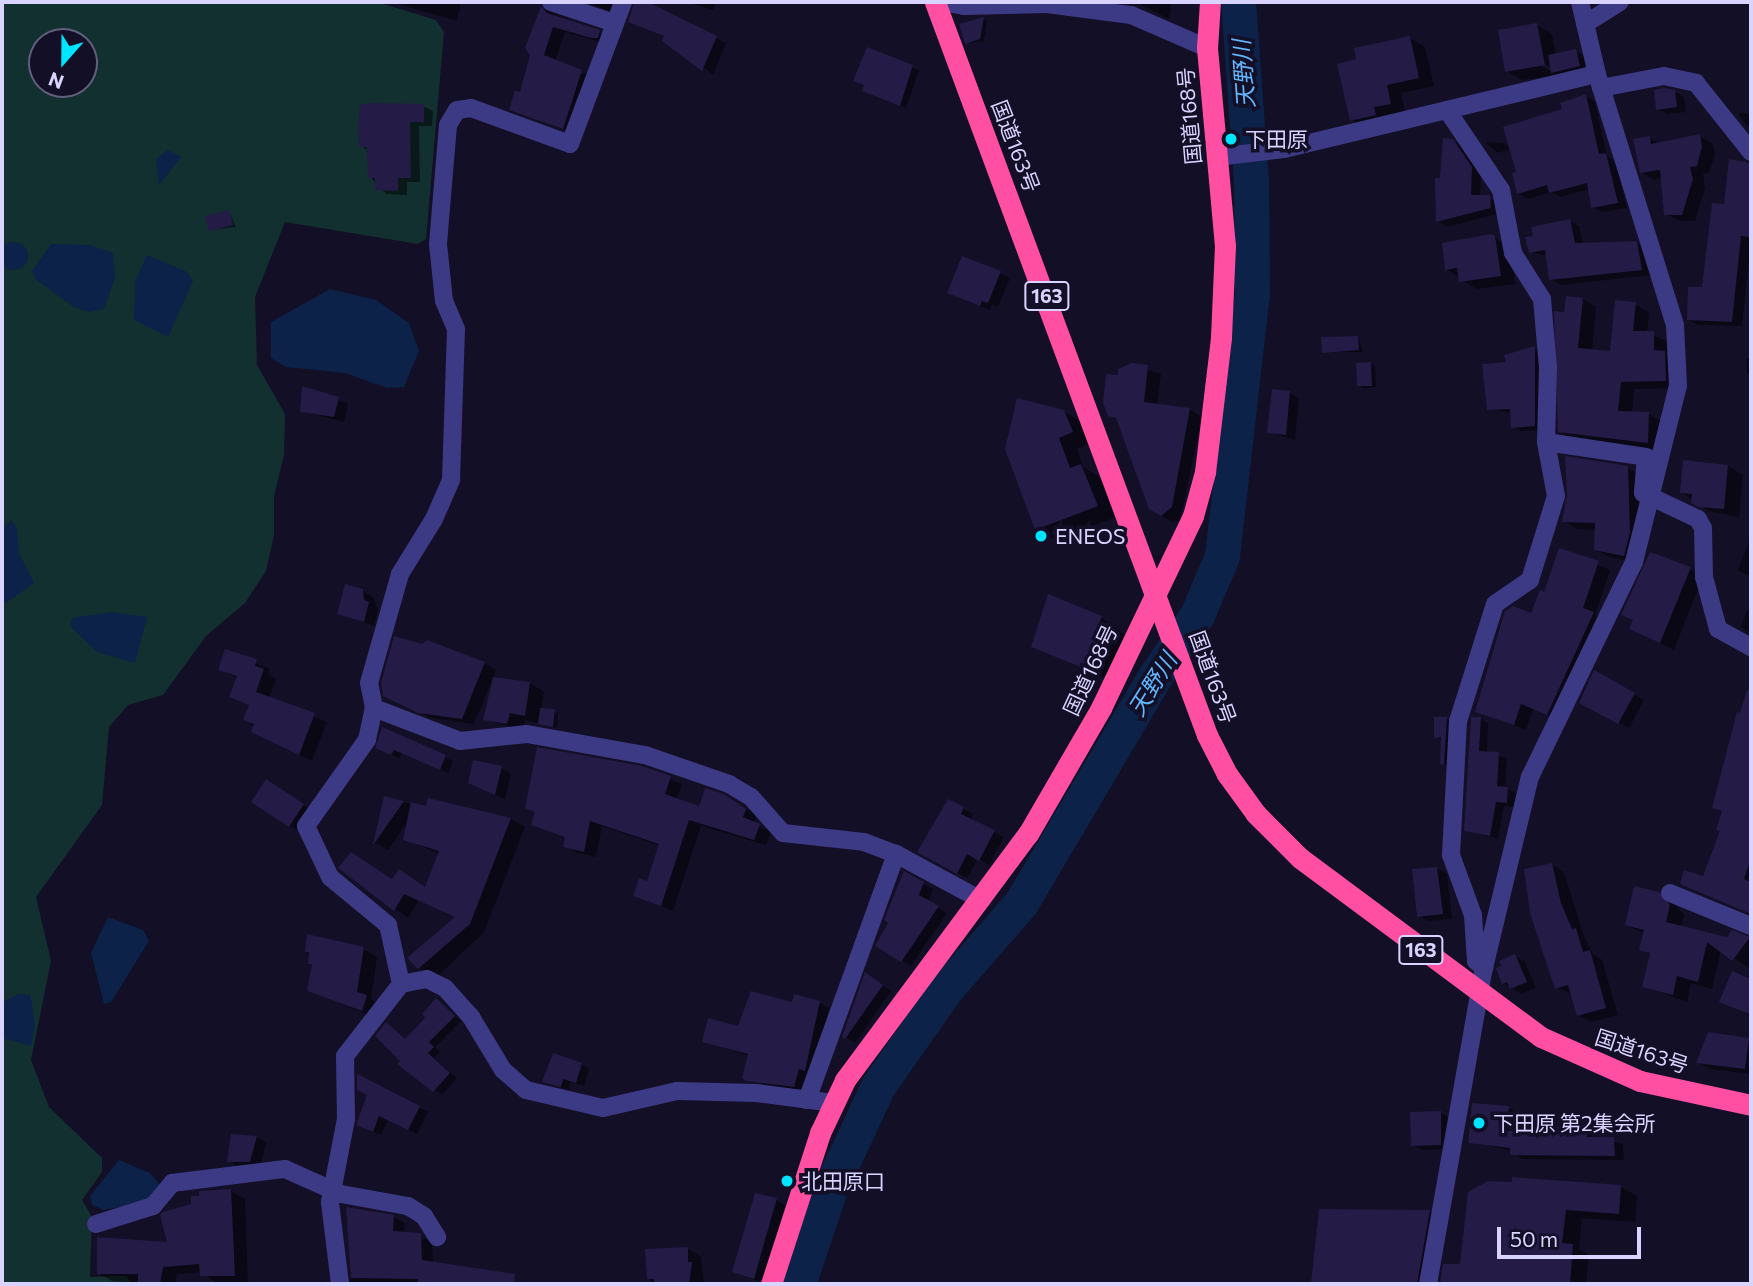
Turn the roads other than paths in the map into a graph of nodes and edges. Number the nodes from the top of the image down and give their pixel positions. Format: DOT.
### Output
graph roads {
  1 [pos="551,2"];
  2 [pos="623,2"];
  3 [pos="935,2"];
  4 [pos="944,2"];
  5 [pos="1210,2"];
  6 [pos="1580,2"];
  7 [pos="1620,2"];
  8 [pos="1047,3"];
  9 [pos="614,23"];
  10 [pos="1585,24"];
  11 [pos="1208,48"];
  12 [pos="1599,81"];
  13 [pos="1447,110"];
  14 [pos="1751,152"];
  15 [pos="1227,157"];
  16 [pos="1546,442"];
  17 [pos="1651,498"];
  18 [pos="1157,592"];
  19 [pos="1751,647"];
  20 [pos="374,708"];
  21 [pos="897,854"];
  22 [pos="1670,893"];
  23 [pos="981,900"];
  24 [pos="1751,926"];
  25 [pos="1484,968"];
  26 [pos="401,984"];
  27 [pos="1479,995"];
  28 [pos="807,1100"];
  29 [pos="833,1103"];
  30 [pos="1751,1105"];
  31 [pos="331,1189"];
  32 [pos="96,1224"];
  33 [pos="438,1237"];
  34 [pos="340,1284"];
  35 [pos="771,1284"];
  36 [pos="1428,1284"];
  1 -- 9 [label="street"];
  2 -- 9 [label="street"];
  3 -- 18 [label="highway, 国道163号 / 163"];
  4 -- 8 [label="street"];
  5 -- 11 [label="highway, 国道168号"];
  6 -- 10 [label="street"];
  7 -- 10 [label="street"];
  8 -- 11 [label="street"];
  9 -- 20 [label="street"];
  10 -- 12 [label="street"];
  11 -- 15 [label="highway, 国道168号"];
  12 -- 13 [label="street"];
  12 -- 14 [label="street"];
  12 -- 17 [label="street"];
  13 -- 15 [label="street"];
  13 -- 16 [label="street"];
  15 -- 18 [label="highway, 国道168号"];
  16 -- 17 [label="street"];
  16 -- 25 [label="street"];
  17 -- 19 [label="street"];
  17 -- 25 [label="street"];
  18 -- 23 [label="highway, 国道168号"];
  18 -- 27 [label="highway, 国道163号 / 163"];
  20 -- 21 [label="street"];
  20 -- 26 [label="street"];
  21 -- 23 [label="street"];
  21 -- 28 [label="street"];
  22 -- 24 [label="street"];
  23 -- 29 [label="highway, 国道168号"];
  25 -- 27 [label="street"];
  26 -- 28 [label="street"];
  26 -- 31 [label="street"];
  27 -- 30 [label="highway, 国道163号 / 163"];
  27 -- 36 [label="street"];
  28 -- 29 [label="street"];
  29 -- 35 [label="highway, 国道168号"];
  31 -- 32 [label="street"];
  31 -- 33 [label="street"];
  31 -- 34 [label="street"];
}
